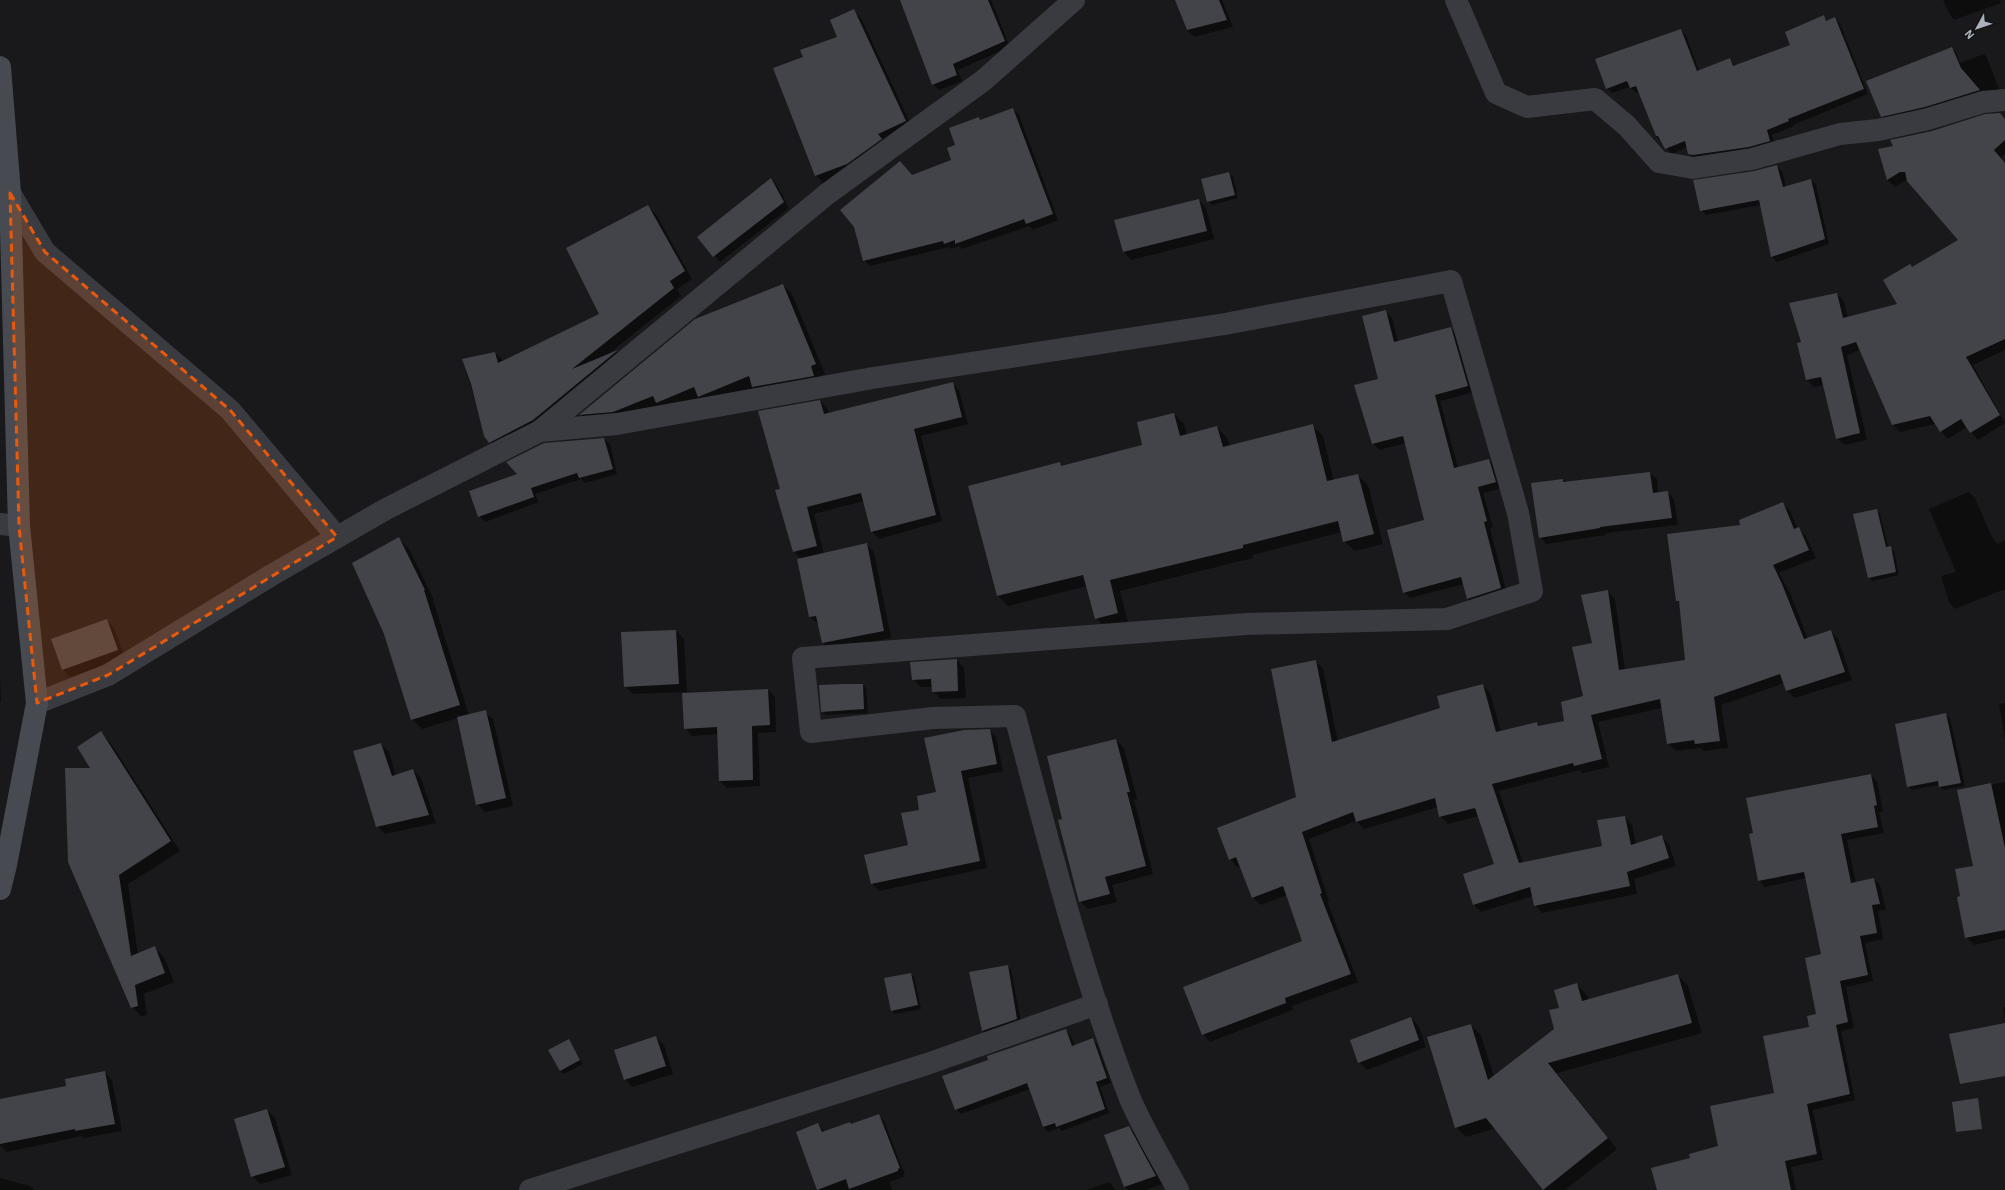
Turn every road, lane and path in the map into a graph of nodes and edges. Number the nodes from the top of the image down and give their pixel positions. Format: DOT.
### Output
graph roads {
  1 [pos="1074,0"];
  2 [pos="1456,0"];
  3 [pos="0,68"];
  4 [pos="2005,100"];
  5 [pos="10,193"];
  6 [pos="540,431"];
  7 [pos="10,525"];
  8 [pos="337,537"];
  9 [pos="37,703"];
  10 [pos="0,889"];
  11 [pos="1097,1004"];
  12 [pos="530,1190"];
  13 [pos="1178,1190"];
  1 -- 6 [label="street"];
  2 -- 4 [label="street"];
  3 -- 5 [label="street"];
  5 -- 7 [label="street"];
  5 -- 8 [label="street"];
  6 -- 8 [label="street"];
  6 -- 11 [label="street"];
  7 -- 9 [label="street"];
  8 -- 9 [label="street"];
  9 -- 10 [label="street"];
  11 -- 12 [label="street"];
  11 -- 13 [label="street"];
}
